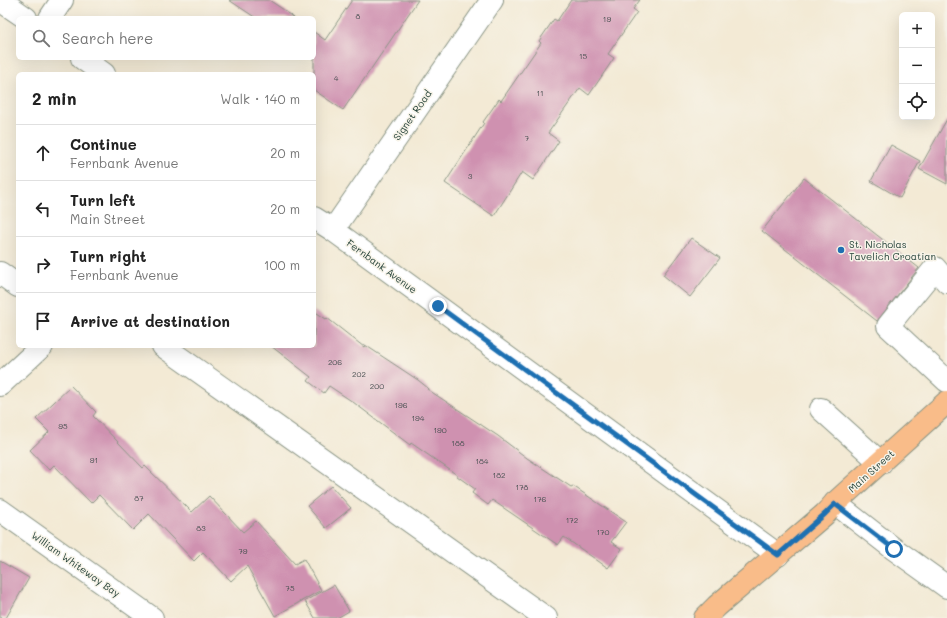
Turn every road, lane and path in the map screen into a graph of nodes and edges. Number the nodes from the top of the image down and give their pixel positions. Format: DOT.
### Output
graph roads {
  1 [pos="0,0"];
  2 [pos="62,0"];
  3 [pos="492,0"];
  4 [pos="23,16"];
  5 [pos="51,16"];
  6 [pos="85,60"];
  7 [pos="101,72"];
  8 [pos="316,219"];
  9 [pos="333,230"];
  10 [pos="0,273"];
  11 [pos="947,282"];
  12 [pos="16,285"];
  13 [pos="40,348"];
  14 [pos="166,348"];
  15 [pos="947,381"];
  16 [pos="0,385"];
  17 [pos="947,402"];
  18 [pos="821,409"];
  19 [pos="881,463"];
  20 [pos="835,504"];
  21 [pos="0,510"];
  22 [pos="778,555"];
  23 [pos="947,587"];
  24 [pos="152,618"];
  25 [pos="546,618"];
  26 [pos="705,618"];
  1 -- 4 [label="street"];
  2 -- 5 [label="street"];
  3 -- 9 [label="street, Signet Road"];
  6 -- 7 [label="street"];
  8 -- 9 [label="street, Fernbank Avenue"];
  9 -- 22 [label="street, Fernbank Avenue"];
  10 -- 12 [label="street"];
  11 -- 15 [label="street"];
  13 -- 16 [label="street"];
  14 -- 25 [label="street"];
  17 -- 19 [label="main road, Main Street"];
  18 -- 19 [label="street"];
  19 -- 20 [label="main road, Main Street"];
  20 -- 22 [label="main road, Main Street"];
  20 -- 23 [label="street"];
  21 -- 24 [label="street, William Whiteway Bay"];
  22 -- 26 [label="main road, Main Street"];
}
